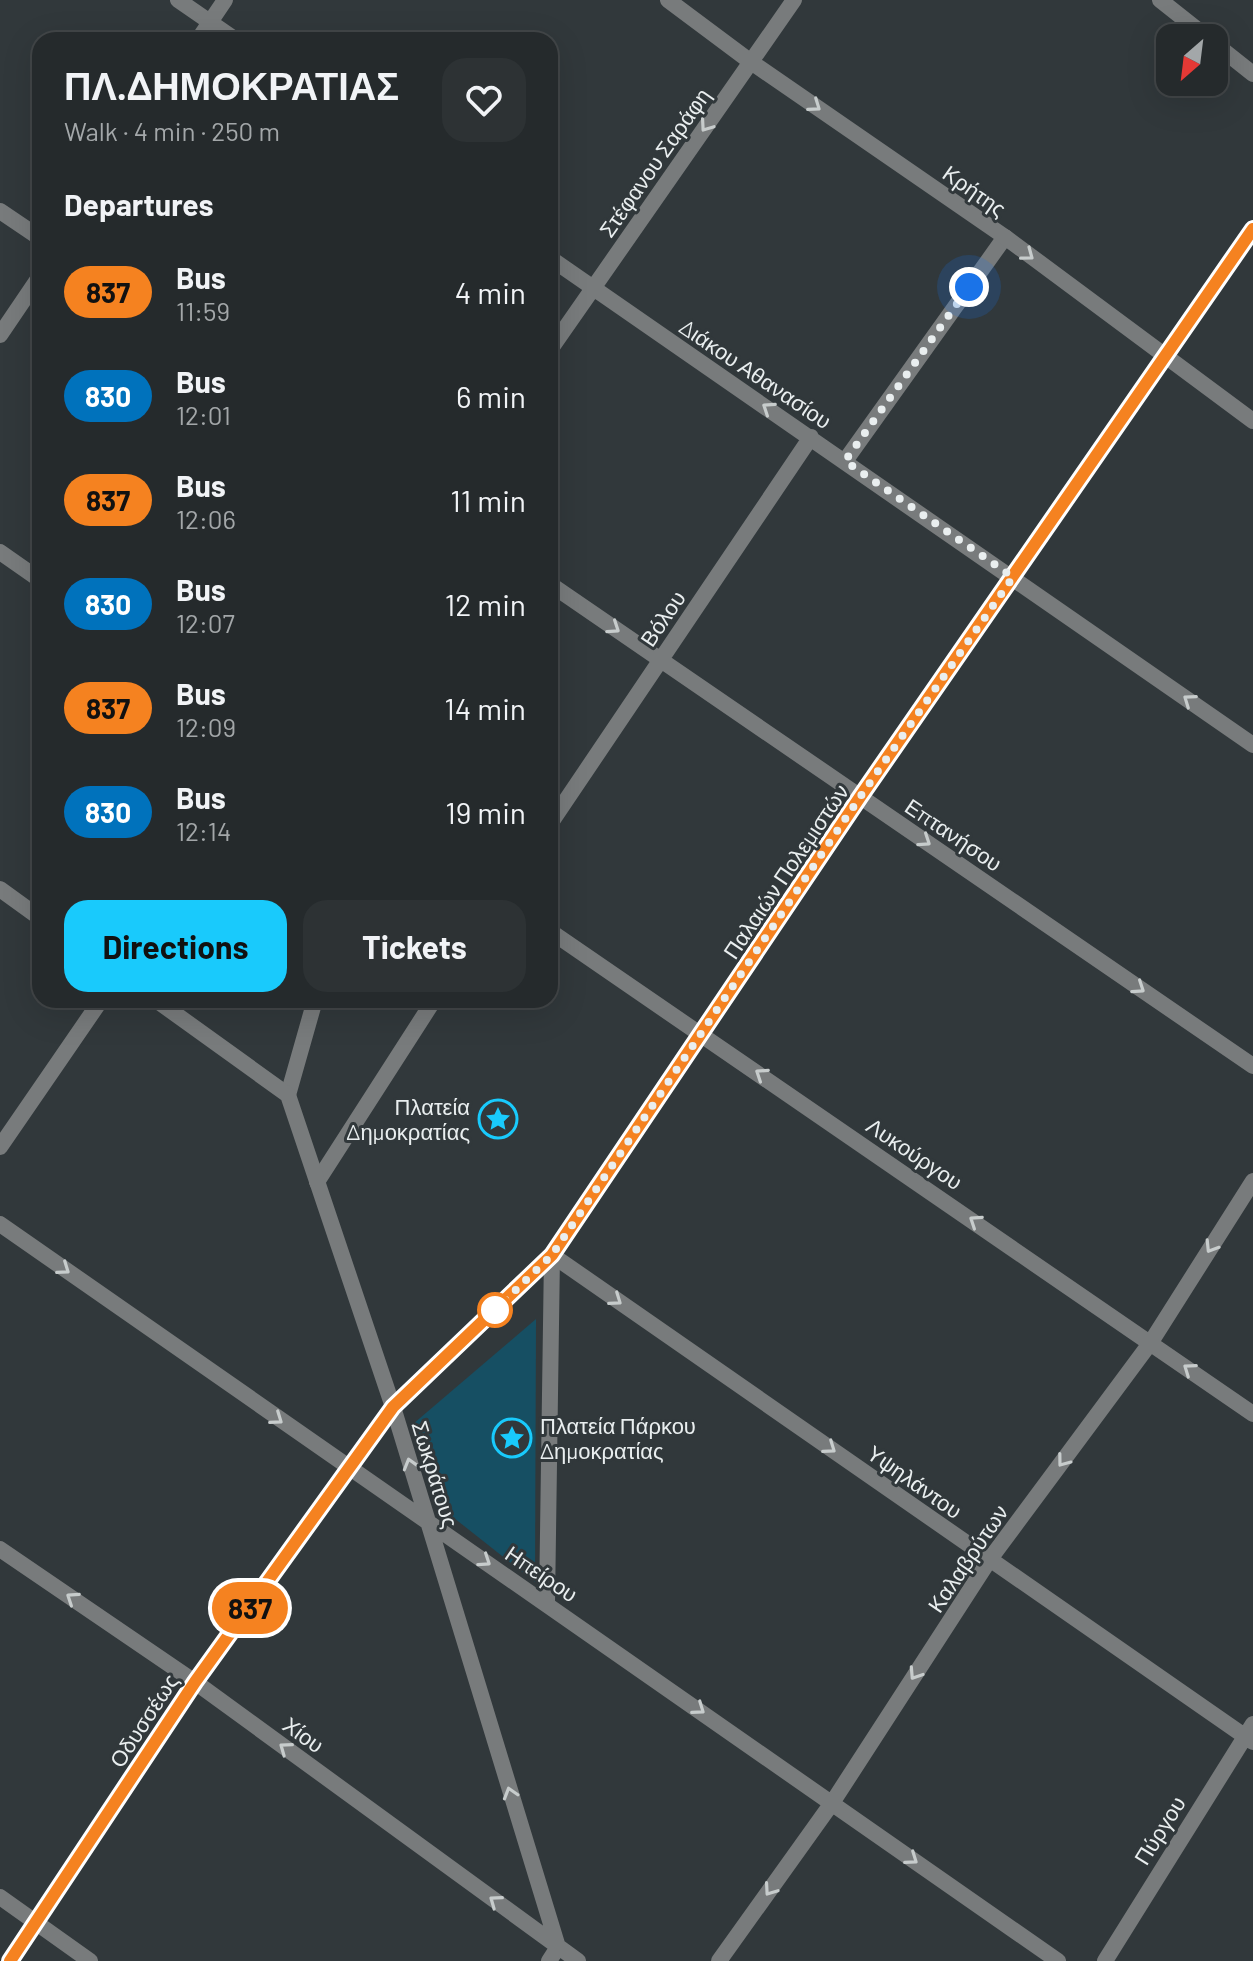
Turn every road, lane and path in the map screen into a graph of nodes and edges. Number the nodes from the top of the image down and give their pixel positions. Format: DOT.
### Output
graph roads {
  1 [pos="178,0"];
  2 [pos="225,0"];
  3 [pos="668,0"];
  4 [pos="794,0"];
  5 [pos="1160,0"];
  6 [pos="210,22"];
  7 [pos="1190,24"];
  8 [pos="203,32"];
  9 [pos="224,32"];
  10 [pos="1228,54"];
  11 [pos="751,62"];
  12 [pos="1253,74"];
  13 [pos="0,211"];
  14 [pos="1253,229"];
  15 [pos="32,233"];
  16 [pos="1005,237"];
  17 [pos="558,264"];
  18 [pos="32,288"];
  19 [pos="593,288"];
  20 [pos="0,335"];
  21 [pos="558,338"];
  22 [pos="1164,357"];
  23 [pos="1253,421"];
  24 [pos="811,437"];
  25 [pos="845,461"];
  26 [pos="0,552"];
  27 [pos="32,574"];
  28 [pos="1013,577"];
  29 [pos="558,589"];
  30 [pos="661,660"];
  31 [pos="1250,736"];
  32 [pos="860,797"];
  33 [pos="558,812"];
  34 [pos="0,889"];
  35 [pos="32,912"];
  36 [pos="558,936"];
  37 [pos="96,1008"];
  38 [pos="167,1008"];
  39 [pos="313,1008"];
  40 [pos="429,1008"];
  41 [pos="702,1034"];
  42 [pos="1253,1066"];
  43 [pos="288,1095"];
  44 [pos="0,1147"];
  45 [pos="1253,1181"];
  46 [pos="317,1182"];
  47 [pos="0,1224"];
  48 [pos="552,1255"];
  49 [pos="1151,1342"];
  50 [pos="393,1407"];
  51 [pos="1253,1414"];
  52 [pos="351,1471"];
  53 [pos="427,1521"];
  54 [pos="0,1549"];
  55 [pos="990,1559"];
  56 [pos="547,1603"];
  57 [pos="195,1682"];
  58 [pos="1250,1734"];
  59 [pos="832,1803"];
  60 [pos="0,1897"];
  61 [pos="36,1923"];
  62 [pos="553,1954"];
  63 [pos="10,1961"];
  64 [pos="90,1961"];
  65 [pos="578,1961"];
  66 [pos="719,1961"];
  67 [pos="1058,1961"];
  68 [pos="1105,1961"];
  1 -- 6 [label="street"];
  2 -- 6 [label="street"];
  3 -- 11 [label="street, Κρήτης"];
  4 -- 11 [label="street, Στέφανου Σαράφη"];
  5 -- 7 [label="street"];
  6 -- 8 [label="street"];
  6 -- 9 [label="street"];
  10 -- 12 [label="street"];
  11 -- 16 [label="street, Κρήτης, one-way"];
  11 -- 19 [label="street, Στέφανου Σαράφη, one-way"];
  13 -- 15 [label="street"];
  14 -- 22 [label="street, Παλαιών Πολεμιστών"];
  16 -- 22 [label="street, Κρήτης, one-way"];
  16 -- 25 [label="street"];
  17 -- 19 [label="street, Διάκου Αθανασίου"];
  18 -- 20 [label="street"];
  19 -- 21 [label="street, Στέφανου Σαράφη"];
  24 -- 19 [label="street, Διάκου Αθανασίου, one-way"];
  22 -- 23 [label="street, Κρήτης"];
  22 -- 28 [label="street, Παλαιών Πολεμιστών"];
  24 -- 25 [label="street, Διάκου Αθανασίου"];
  24 -- 30 [label="street, Βόλου"];
  25 -- 28 [label="street, Διάκου Αθανασίου"];
  26 -- 27 [label="street"];
  31 -- 28 [label="street, Διάκου Αθανασίου, one-way"];
  28 -- 32 [label="street, Παλαιών Πολεμιστών"];
  29 -- 30 [label="street, Επτανήσου, one-way"];
  30 -- 32 [label="street, Επτανήσου"];
  30 -- 33 [label="street, Βόλου"];
  32 -- 41 [label="street, Παλαιών Πολεμιστών"];
  32 -- 42 [label="street, Επτανήσου, one-way"];
  34 -- 35 [label="street"];
  36 -- 41 [label="street, Λυκούργου"];
  37 -- 44 [label="street"];
  38 -- 43 [label="street"];
  39 -- 43 [label="street"];
  40 -- 46 [label="street"];
  41 -- 48 [label="street, Παλαιών Πολεμιστών"];
  49 -- 41 [label="street, Λυκούργου, one-way"];
  43 -- 46 [label="street, Σωκράτους"];
  45 -- 49 [label="street, Καλαβρύτων, one-way"];
  46 -- 50 [label="street, Σωκράτους"];
  47 -- 52 [label="street, Ηπείρου, one-way"];
  48 -- 50 [label="street, Παλαιών Πολεμιστών"];
  48 -- 55 [label="street, Υψηλάντου, one-way"];
  48 -- 56 [label="street"];
  51 -- 49 [label="street, Λυκούργου, one-way"];
  49 -- 55 [label="street, Καλαβρύτων, one-way"];
  50 -- 52 [label="street, Παλαιών Πολεμιστών"];
  53 -- 50 [label="street, Σωκράτους, one-way"];
  52 -- 53 [label="street, Ηπείρου"];
  52 -- 57 [label="street, Οδυσσέως"];
  53 -- 56 [label="street, Ηπείρου, one-way"];
  62 -- 53 [label="street, Σωκράτους, one-way"];
  57 -- 54 [label="street, Χίου, one-way"];
  55 -- 58 [label="street, Υψηλάντου"];
  55 -- 59 [label="street, Καλαβρύτων, one-way"];
  56 -- 59 [label="street, Ηπείρου, one-way"];
  57 -- 61 [label="street, Οδυσσέως"];
  62 -- 57 [label="street, Χίου, one-way"];
  58 -- 68 [label="street, Πύργου"];
  59 -- 66 [label="street, Καλαβρύτων, one-way"];
  59 -- 67 [label="street, Ηπείρου, one-way"];
  60 -- 61 [label="street"];
  61 -- 63 [label="street, Οδυσσέως"];
  61 -- 64 [label="street"];
  62 -- 65 [label="street, Χίου"];
}
